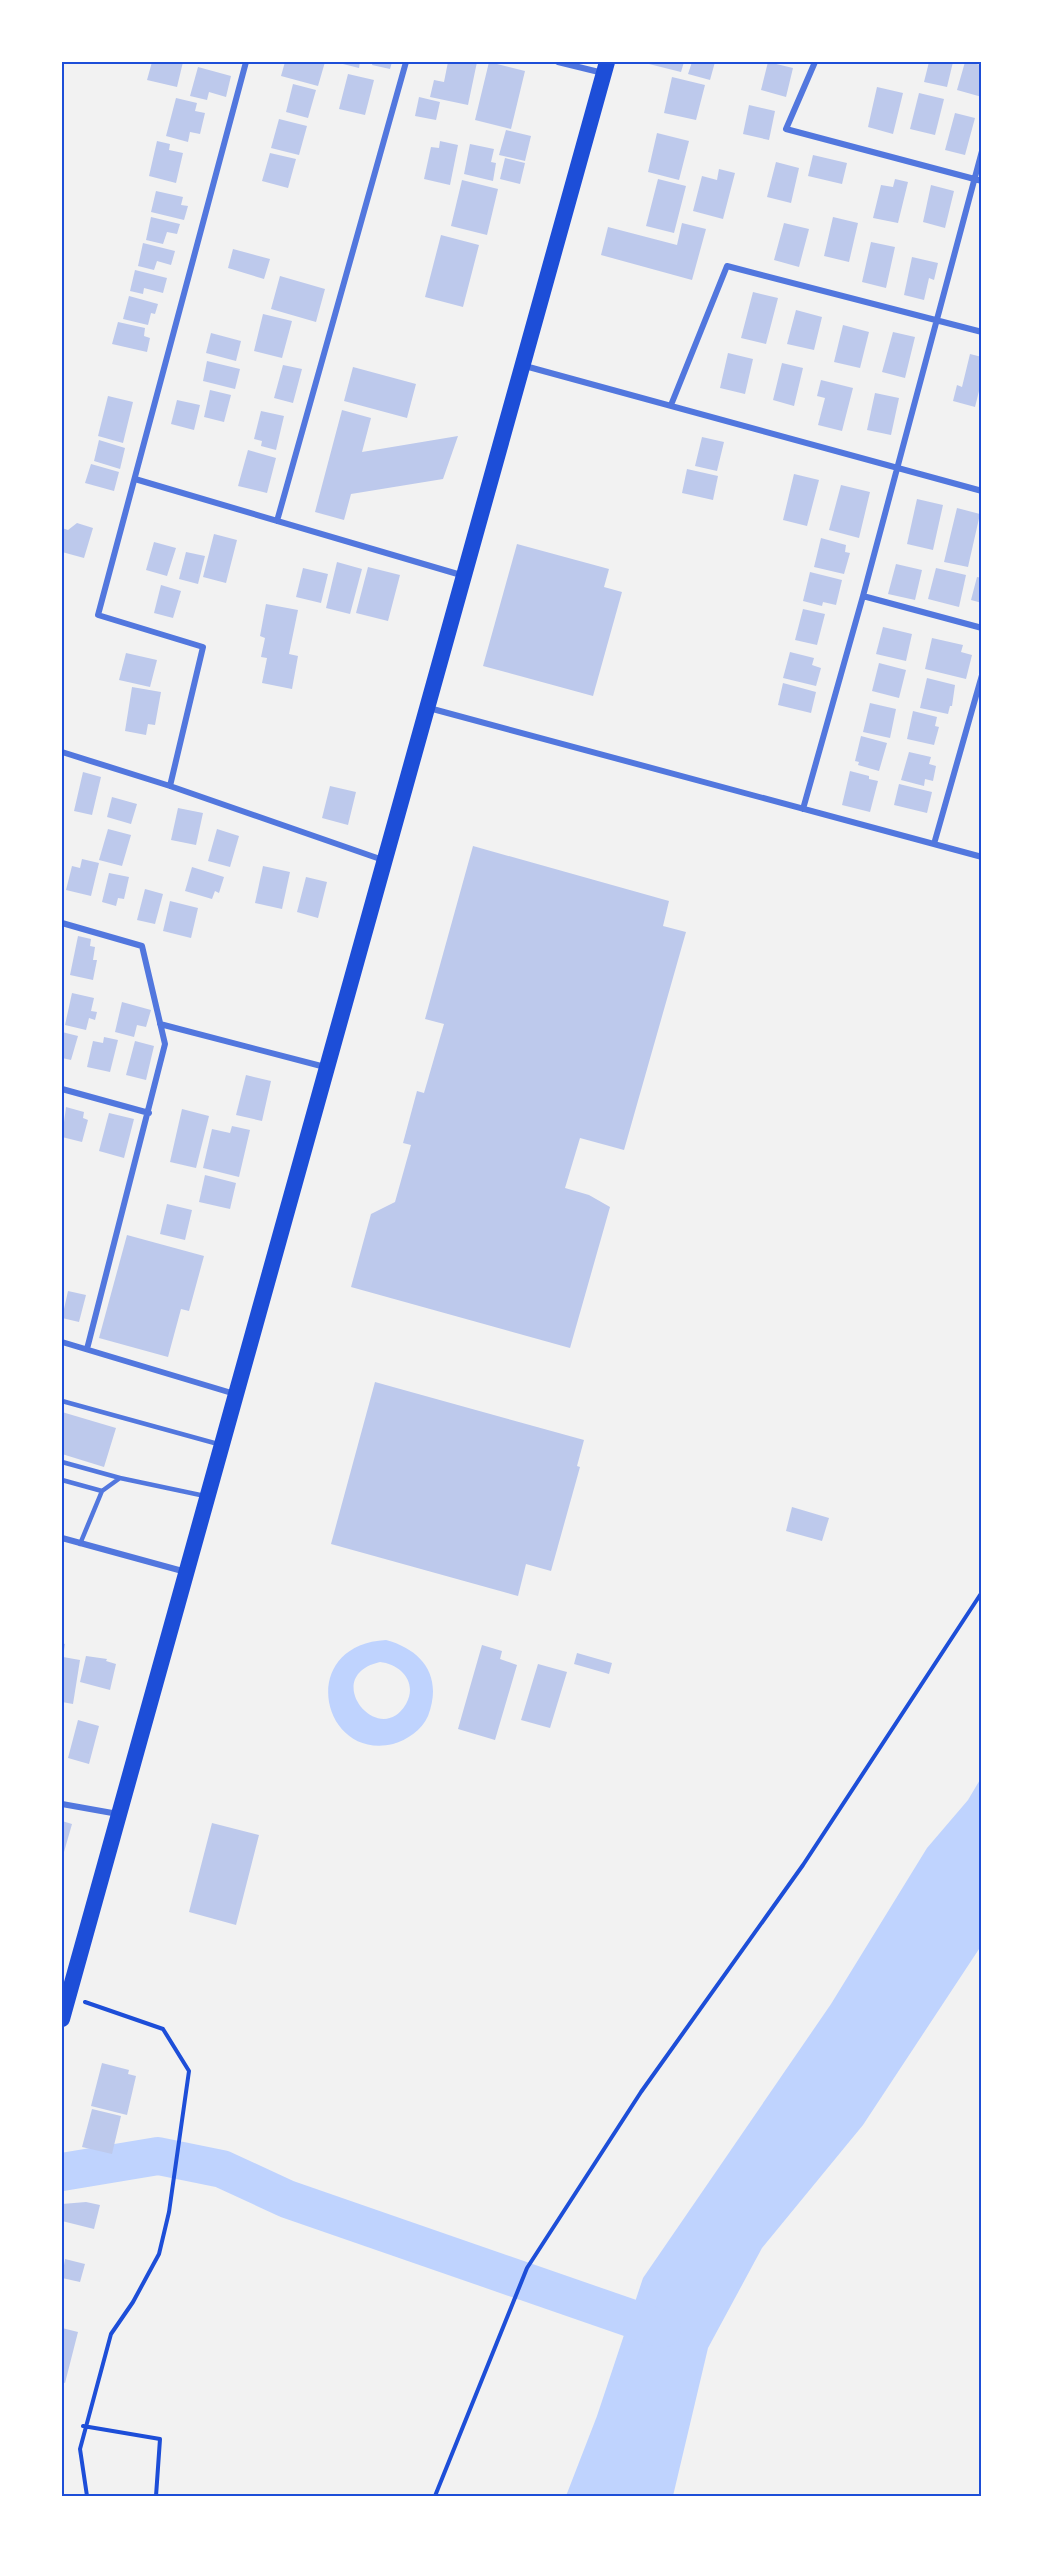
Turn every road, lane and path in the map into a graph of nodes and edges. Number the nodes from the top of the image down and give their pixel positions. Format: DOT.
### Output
graph roads {
  1 [pos="246,62"];
  2 [pos="406,62"];
  3 [pos="558,62"];
  4 [pos="815,62"];
  5 [pos="605,67"];
  6 [pos="981,151"];
  7 [pos="974,179"];
  8 [pos="981,181"];
  9 [pos="936,320"];
  10 [pos="981,332"];
  11 [pos="520,365"];
  12 [pos="671,405"];
  13 [pos="896,470"];
  14 [pos="135,479"];
  15 [pos="981,491"];
  16 [pos="278,520"];
  17 [pos="462,575"];
  18 [pos="863,596"];
  19 [pos="981,628"];
  20 [pos="981,675"];
  21 [pos="427,707"];
  22 [pos="62,753"];
  23 [pos="170,786"];
  24 [pos="802,809"];
  25 [pos="934,844"];
  26 [pos="981,857"];
  27 [pos="383,860"];
  28 [pos="62,923"];
  29 [pos="160,1024"];
  30 [pos="326,1067"];
  31 [pos="62,1089"];
  32 [pos="149,1113"];
  33 [pos="62,1342"];
  34 [pos="87,1350"];
  35 [pos="236,1394"];
  36 [pos="62,1401"];
  37 [pos="222,1445"];
  38 [pos="62,1462"];
  39 [pos="120,1478"];
  40 [pos="62,1480"];
  41 [pos="102,1491"];
  42 [pos="207,1496"];
  43 [pos="62,1539"];
  44 [pos="80,1544"];
  45 [pos="186,1573"];
  46 [pos="981,1592"];
  47 [pos="62,1804"];
  48 [pos="119,1814"];
  49 [pos="68,1996"];
  50 [pos="62,2019"];
  51 [pos="83,2426"];
  52 [pos="87,2496"];
  53 [pos="156,2496"];
  54 [pos="435,2496"];
  1 -- 14 [label="street"];
  2 -- 16 [label="street"];
  3 -- 5 [label="street"];
  4 -- 7 [label="street"];
  5 -- 11 [label="highway"];
  6 -- 7 [label="street"];
  7 -- 8 [label="street"];
  7 -- 9 [label="street"];
  9 -- 10 [label="street"];
  9 -- 12 [label="street"];
  9 -- 13 [label="street"];
  11 -- 12 [label="street"];
  11 -- 17 [label="highway"];
  12 -- 13 [label="street"];
  13 -- 15 [label="street"];
  13 -- 18 [label="street"];
  14 -- 16 [label="street"];
  14 -- 23 [label="street"];
  16 -- 17 [label="street"];
  17 -- 21 [label="highway"];
  18 -- 19 [label="street"];
  18 -- 24 [label="street"];
  20 -- 25 [label="street"];
  21 -- 24 [label="street"];
  21 -- 27 [label="highway"];
  22 -- 23 [label="street"];
  23 -- 27 [label="street"];
  24 -- 25 [label="street"];
  25 -- 26 [label="street"];
  27 -- 30 [label="highway"];
  28 -- 29 [label="street"];
  29 -- 30 [label="street"];
  29 -- 32 [label="street"];
  30 -- 35 [label="highway"];
  31 -- 32 [label="street"];
  32 -- 34 [label="street"];
  33 -- 34 [label="street"];
  34 -- 35 [label="street"];
  35 -- 37 [label="highway"];
  36 -- 37 [label="lane"];
  37 -- 42 [label="highway"];
  38 -- 39 [label="lane"];
  39 -- 41 [label="lane"];
  39 -- 42 [label="lane"];
  40 -- 41 [label="lane"];
  41 -- 44 [label="lane"];
  42 -- 45 [label="highway"];
  43 -- 44 [label="street"];
  44 -- 45 [label="street"];
  45 -- 48 [label="highway"];
  46 -- 54 [label="path"];
  47 -- 48 [label="street"];
  48 -- 49 [label="highway"];
  49 -- 50 [label="highway"];
  49 -- 52 [label="path"];
  51 -- 53 [label="path"];
}
